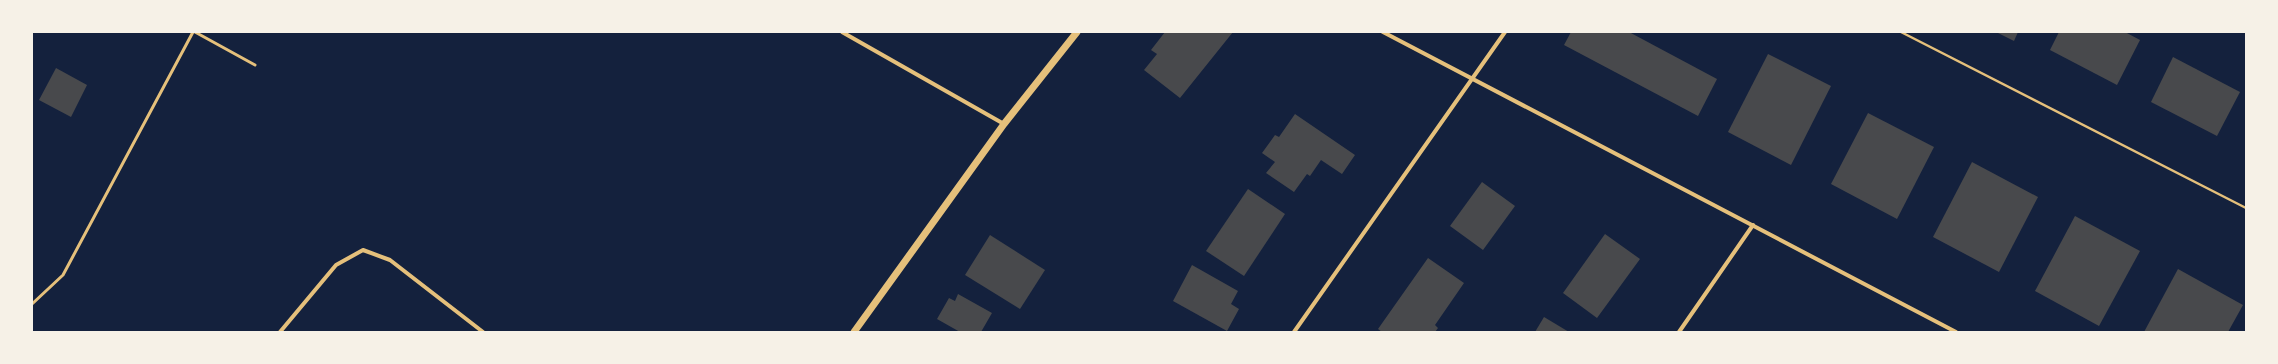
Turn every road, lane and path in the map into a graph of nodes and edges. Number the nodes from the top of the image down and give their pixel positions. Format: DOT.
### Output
graph roads {
  1 [pos="194,32"];
  2 [pos="842,32"];
  3 [pos="1077,32"];
  4 [pos="1383,32"];
  5 [pos="1505,32"];
  6 [pos="1902,32"];
  7 [pos="255,65"];
  8 [pos="1473,78"];
  9 [pos="1004,124"];
  10 [pos="2246,208"];
  11 [pos="1753,225"];
  12 [pos="32,304"];
  13 [pos="280,332"];
  14 [pos="483,332"];
  15 [pos="854,332"];
  16 [pos="1294,332"];
  17 [pos="1679,332"];
  18 [pos="1956,332"];
  1 -- 7 [label="lane"];
  1 -- 12 [label="lane"];
  2 -- 9 [label="street"];
  3 -- 9 [label="street"];
  4 -- 8 [label="street"];
  5 -- 8 [label="street"];
  6 -- 10 [label="path"];
  8 -- 11 [label="street"];
  8 -- 16 [label="street"];
  9 -- 15 [label="street"];
  11 -- 17 [label="street"];
  11 -- 18 [label="street"];
  13 -- 14 [label="street"];
}
